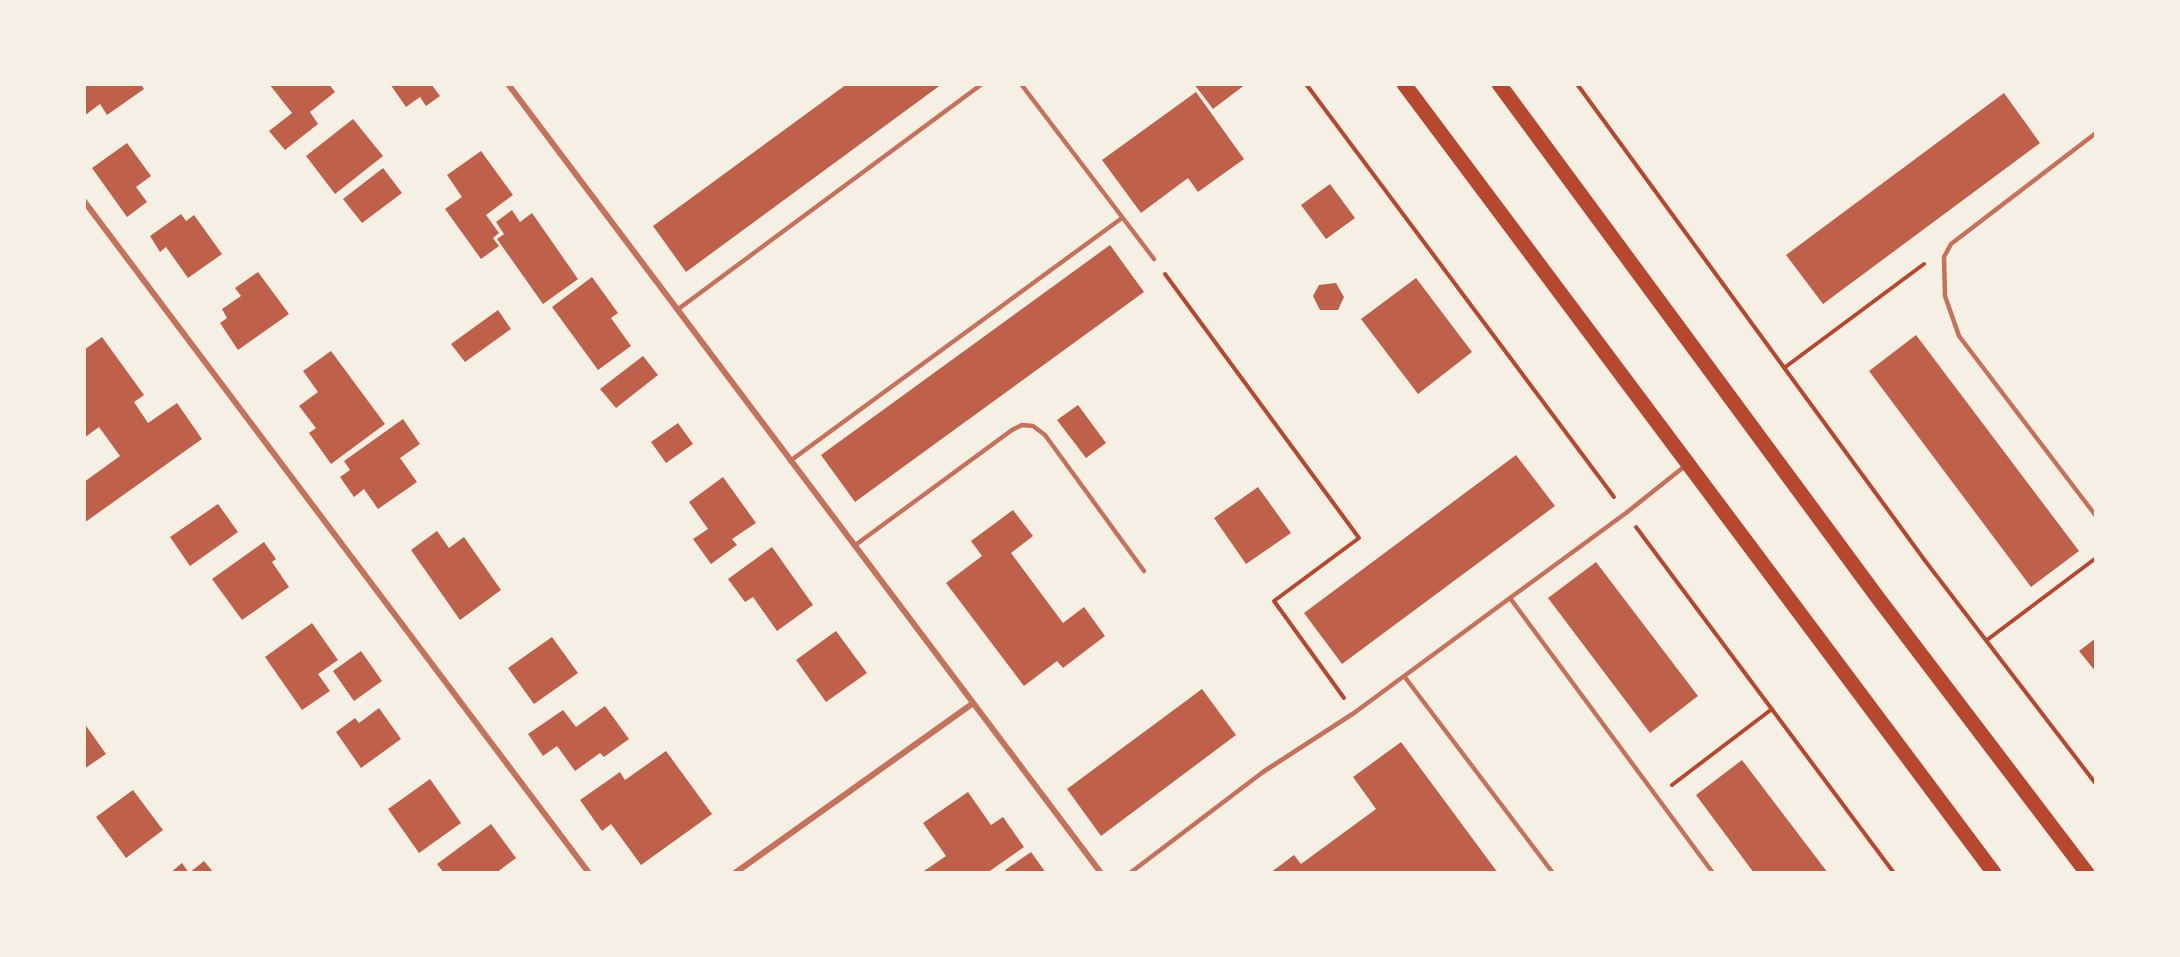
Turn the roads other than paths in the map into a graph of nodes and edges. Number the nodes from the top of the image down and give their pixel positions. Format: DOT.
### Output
graph roads {
  1 [pos="508,84"];
  2 [pos="982,84"];
  3 [pos="1021,84"];
  4 [pos="1404,84"];
  5 [pos="1499,84"];
  6 [pos="2096,133"];
  7 [pos="84,201"];
  8 [pos="1122,218"];
  9 [pos="1154,259"];
  10 [pos="677,310"];
  11 [pos="790,461"];
  12 [pos="1688,464"];
  13 [pos="2096,516"];
  14 [pos="854,546"];
  15 [pos="1144,571"];
  16 [pos="1510,597"];
  17 [pos="1404,676"];
  18 [pos="972,704"];
  19 [pos="589,873"];
  20 [pos="735,873"];
  21 [pos="1101,873"];
  22 [pos="1130,873"];
  23 [pos="1553,873"];
  24 [pos="1713,873"];
  25 [pos="1994,873"];
  26 [pos="2087,873"];
  1 -- 10 [label="street"];
  2 -- 10 [label="lane"];
  3 -- 8 [label="lane"];
  4 -- 12 [label="main road"];
  5 -- 26 [label="main road"];
  6 -- 13 [label="lane"];
  7 -- 19 [label="street"];
  8 -- 9 [label="lane"];
  8 -- 11 [label="lane"];
  10 -- 11 [label="street"];
  11 -- 14 [label="street"];
  12 -- 16 [label="lane"];
  12 -- 25 [label="main road"];
  14 -- 15 [label="lane"];
  14 -- 18 [label="street"];
  16 -- 17 [label="lane"];
  16 -- 24 [label="lane"];
  17 -- 22 [label="lane"];
  17 -- 23 [label="lane"];
  18 -- 20 [label="street"];
  18 -- 21 [label="street"];
}
